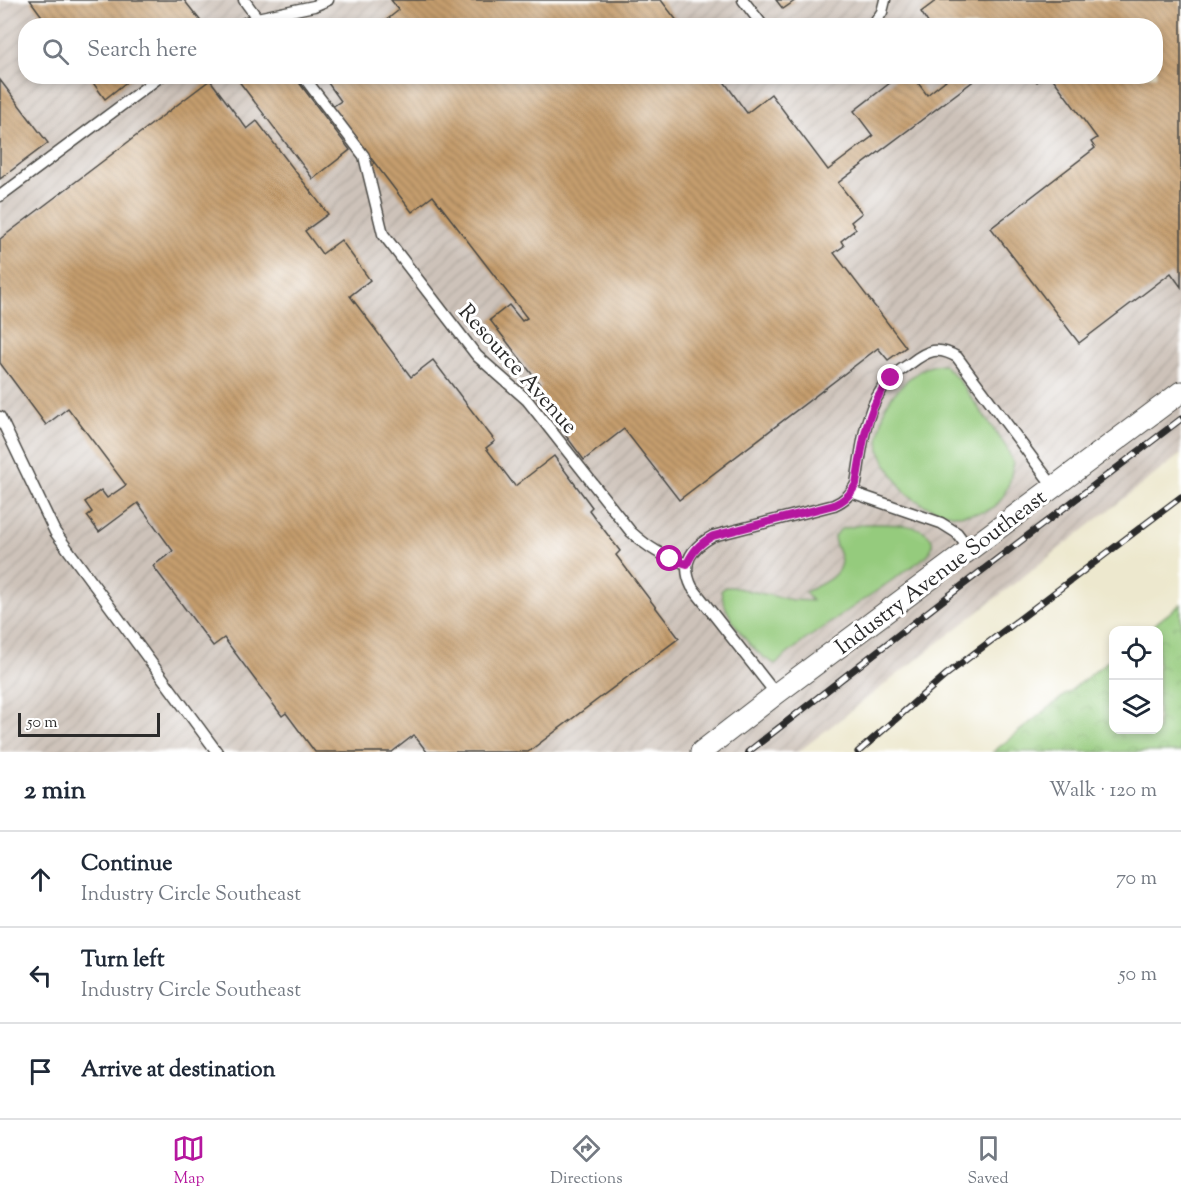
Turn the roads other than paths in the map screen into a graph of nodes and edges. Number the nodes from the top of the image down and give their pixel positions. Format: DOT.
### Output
graph roads {
  1 [pos="244,0"];
  2 [pos="328,0"];
  3 [pos="743,0"];
  4 [pos="885,0"];
  5 [pos="257,18"];
  6 [pos="274,18"];
  7 [pos="757,18"];
  8 [pos="878,18"];
  9 [pos="150,84"];
  10 [pos="309,84"];
  11 [pos="0,196"];
  12 [pos="1181,392"];
  13 [pos="0,417"];
  14 [pos="1053,486"];
  15 [pos="851,492"];
  16 [pos="969,549"];
  17 [pos="687,564"];
  18 [pos="776,694"];
  19 [pos="217,752"];
  20 [pos="701,752"];
  1 -- 5 [label="lane"];
  2 -- 6 [label="lane"];
  3 -- 7 [label="lane"];
  4 -- 8 [label="lane"];
  9 -- 11 [label="lane"];
  10 -- 17 [label="lane, Resource Avenue"];
  12 -- 14 [label="street, Industry Avenue Southeast"];
  13 -- 19 [label="lane"];
  14 -- 15 [label="lane"];
  14 -- 16 [label="street, Industry Avenue Southeast"];
  15 -- 16 [label="lane"];
  15 -- 17 [label="lane"];
  16 -- 18 [label="street, Industry Avenue Southeast"];
  17 -- 18 [label="lane"];
  18 -- 20 [label="street, Industry Avenue Southeast"];
}
